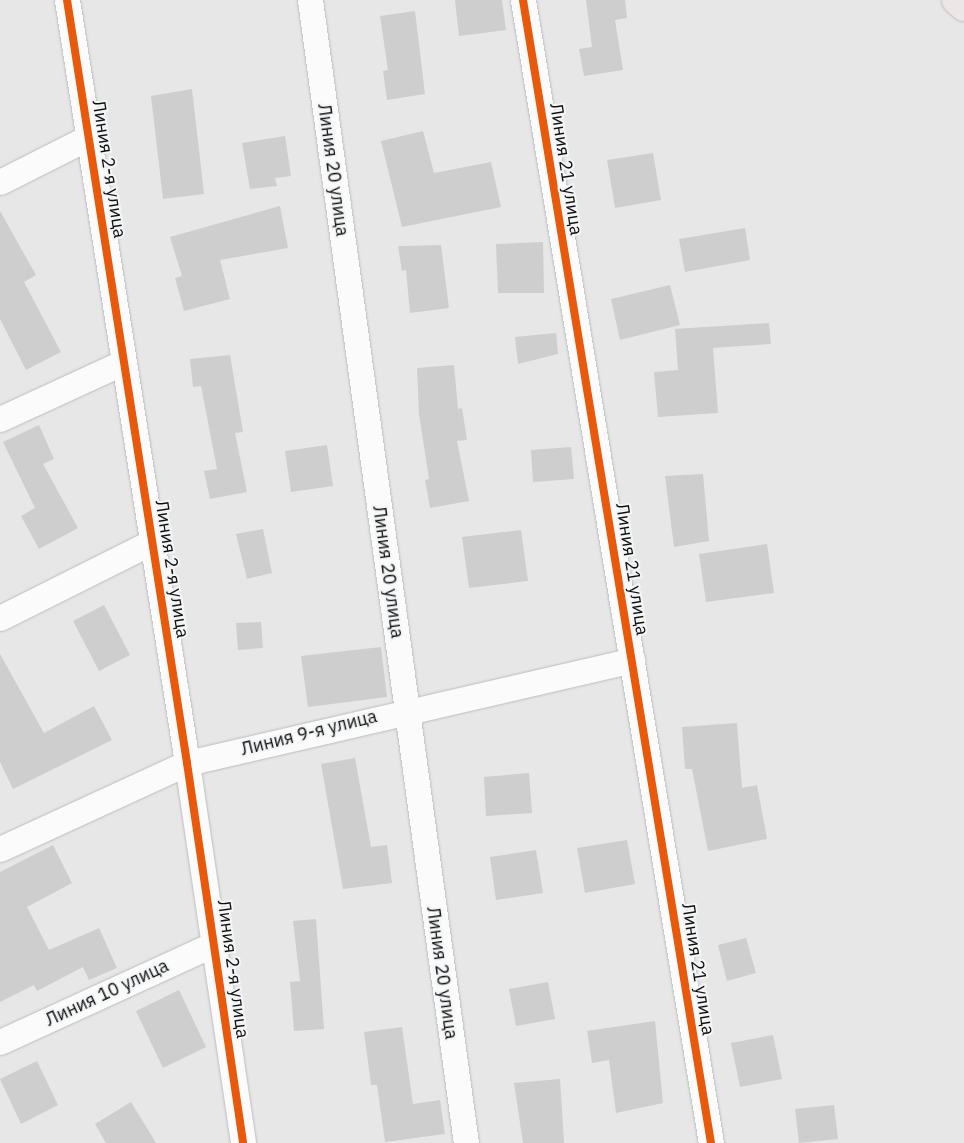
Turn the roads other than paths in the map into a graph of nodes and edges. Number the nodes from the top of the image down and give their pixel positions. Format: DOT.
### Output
graph roads {
  1 [pos="68,0"];
  2 [pos="310,0"];
  3 [pos="523,0"];
  4 [pos="956,0"];
  5 [pos="964,8"];
  6 [pos="89,138"];
  7 [pos="0,182"];
  8 [pos="124,362"];
  9 [pos="0,419"];
  10 [pos="152,542"];
  11 [pos="0,618"];
  12 [pos="632,660"];
  13 [pos="406,710"];
  14 [pos="187,763"];
  15 [pos="0,849"];
  16 [pos="214,944"];
  17 [pos="0,1042"];
  18 [pos="239,1141"];
  19 [pos="466,1143"];
  20 [pos="711,1143"];
  1 -- 6 [label="street, Линия 2-я улица"];
  2 -- 13 [label="street, Линия 20 улица"];
  3 -- 12 [label="street, Линия 21 улица"];
  4 -- 5 [label="main road"];
  6 -- 7 [label="street"];
  6 -- 8 [label="street, Линия 2-я улица"];
  8 -- 9 [label="street"];
  8 -- 10 [label="street, Линия 2-я улица"];
  10 -- 11 [label="street"];
  10 -- 14 [label="street, Линия 2-я улица"];
  12 -- 13 [label="street, Линия 9-я улица"];
  12 -- 20 [label="street, Линия 21 улица"];
  13 -- 14 [label="street, Линия 9-я улица"];
  13 -- 19 [label="street, Линия 20 улица"];
  14 -- 15 [label="street, Линия 9-я улица"];
  14 -- 16 [label="street, Линия 2-я улица"];
  16 -- 17 [label="street, Линия 10 улица"];
  16 -- 18 [label="street, Линия 2-я улица"];
}
